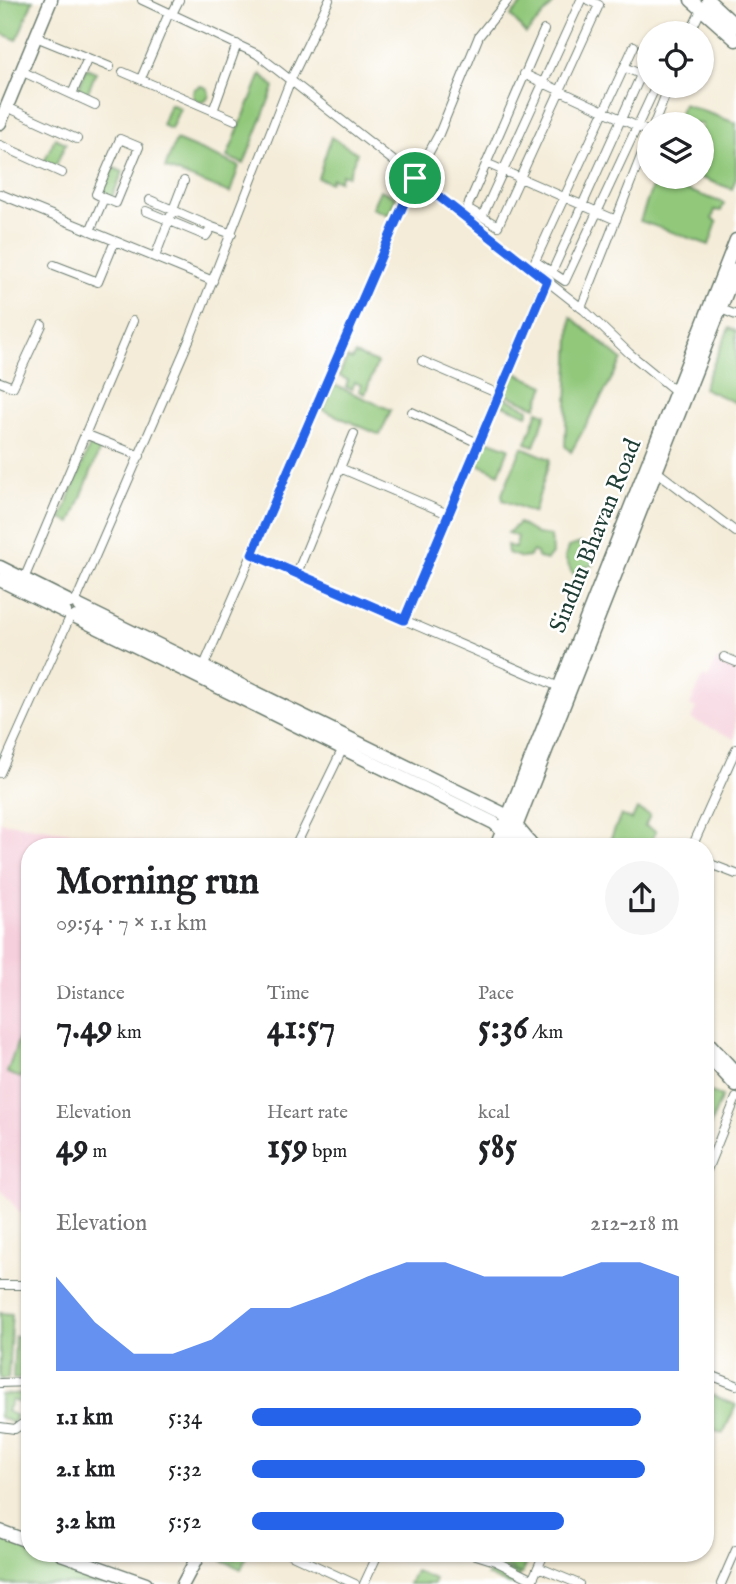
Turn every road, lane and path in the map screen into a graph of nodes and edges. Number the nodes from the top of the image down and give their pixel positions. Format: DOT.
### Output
graph roads {
  1 [pos="51,0"];
  2 [pos="142,0"];
  3 [pos="179,0"];
  4 [pos="328,0"];
  5 [pos="508,0"];
  6 [pos="581,0"];
  7 [pos="588,0"];
  8 [pos="702,2"];
  9 [pos="171,13"];
  10 [pos="695,21"];
  11 [pos="736,26"];
  12 [pos="544,30"];
  13 [pos="36,37"];
  14 [pos="736,40"];
  15 [pos="237,44"];
  16 [pos="634,46"];
  17 [pos="88,58"];
  18 [pos="110,67"];
  19 [pos="624,67"];
  20 [pos="21,71"];
  21 [pos="123,72"];
  22 [pos="637,73"];
  23 [pos="143,74"];
  24 [pos="524,74"];
  25 [pos="291,79"];
  26 [pos="544,82"];
  27 [pos="559,90"];
  28 [pos="637,91"];
  29 [pos="72,94"];
  30 [pos="650,98"];
  31 [pos="5,103"];
  32 [pos="95,105"];
  33 [pos="213,111"];
  34 [pos="604,111"];
  35 [pos="622,119"];
  36 [pos="235,120"];
  37 [pos="0,122"];
  38 [pos="636,126"];
  39 [pos="77,139"];
  40 [pos="0,145"];
  41 [pos="485,163"];
  42 [pos="637,165"];
  43 [pos="505,171"];
  44 [pos="62,173"];
  45 [pos="519,177"];
  46 [pos="415,178"];
  47 [pos="184,181"];
  48 [pos="0,194"];
  49 [pos="565,197"];
  50 [pos="104,198"];
  51 [pos="150,200"];
  52 [pos="583,205"];
  53 [pos="173,210"];
  54 [pos="146,211"];
  55 [pos="597,211"];
  56 [pos="482,217"];
  57 [pos="169,220"];
  58 [pos="616,220"];
  59 [pos="212,226"];
  60 [pos="498,226"];
  61 [pos="90,231"];
  62 [pos="232,234"];
  63 [pos="492,239"];
  64 [pos="736,240"];
  65 [pos="114,241"];
  66 [pos="155,257"];
  67 [pos="54,265"];
  68 [pos="736,269"];
  69 [pos="549,276"];
  70 [pos="213,281"];
  71 [pos="715,306"];
  72 [pos="581,307"];
  73 [pos="736,315"];
  74 [pos="133,321"];
  75 [pos="42,326"];
  76 [pos="422,361"];
  77 [pos="0,382"];
  78 [pos="499,394"];
  79 [pos="681,394"];
  80 [pos="412,412"];
  81 [pos="85,434"];
  82 [pos="354,434"];
  83 [pos="478,443"];
  84 [pos="140,456"];
  85 [pos="340,468"];
  86 [pos="652,468"];
  87 [pos="448,514"];
  88 [pos="736,532"];
  89 [pos="252,554"];
  90 [pos="0,567"];
  91 [pos="297,573"];
  92 [pos="24,579"];
  93 [pos="0,580"];
  94 [pos="73,609"];
  95 [pos="404,620"];
  96 [pos="724,657"];
  97 [pos="736,662"];
  98 [pos="201,672"];
  99 [pos="559,687"];
  100 [pos="346,743"];
  101 [pos="736,749"];
  102 [pos="0,773"];
  103 [pos="511,834"];
  104 [pos="299,838"];
  105 [pos="696,838"];
  106 [pos="714,865"];
  107 [pos="736,874"];
  108 [pos="714,1049"];
  109 [pos="714,1062"];
  110 [pos="736,1073"];
  111 [pos="736,1086"];
  112 [pos="736,1097"];
  113 [pos="714,1152"];
  114 [pos="0,1285"];
  115 [pos="21,1285"];
  116 [pos="714,1376"];
  117 [pos="21,1382"];
  118 [pos="0,1383"];
  119 [pos="736,1385"];
  120 [pos="21,1425"];
  121 [pos="0,1427"];
  122 [pos="0,1531"];
  123 [pos="21,1539"];
  124 [pos="736,1550"];
  125 [pos="84,1562"];
  126 [pos="195,1562"];
  127 [pos="203,1562"];
  128 [pos="307,1562"];
  129 [pos="374,1562"];
  130 [pos="498,1562"];
  131 [pos="540,1562"];
  132 [pos="538,1567"];
  133 [pos="532,1582"];
  134 [pos="146,1584"];
  135 [pos="183,1584"];
  136 [pos="192,1584"];
  137 [pos="355,1584"];
  138 [pos="364,1584"];
  139 [pos="579,1584"];
  140 [pos="721,1584"];
  1 -- 13 [label="main road"];
  2 -- 9 [label="street"];
  3 -- 9 [label="street"];
  4 -- 25 [label="street"];
  5 -- 46 [label="street"];
  6 -- 26 [label="street"];
  7 -- 27 [label="street"];
  8 -- 10 [label="street"];
  8 -- 11 [label="main road"];
  8 -- 14 [label="main road"];
  9 -- 15 [label="street"];
  9 -- 23 [label="street"];
  12 -- 24 [label="street"];
  13 -- 17 [label="street"];
  13 -- 20 [label="main road"];
  15 -- 25 [label="street"];
  15 -- 33 [label="street"];
  16 -- 19 [label="street"];
  17 -- 18 [label="street"];
  17 -- 29 [label="street"];
  19 -- 22 [label="street"];
  19 -- 34 [label="street"];
  20 -- 29 [label="street"];
  20 -- 31 [label="main road"];
  21 -- 33 [label="street"];
  24 -- 26 [label="street"];
  24 -- 41 [label="street"];
  25 -- 46 [label="street"];
  25 -- 62 [label="street"];
  26 -- 27 [label="street"];
  26 -- 43 [label="street"];
  27 -- 34 [label="street"];
  27 -- 45 [label="street"];
  28 -- 35 [label="street"];
  29 -- 32 [label="street"];
  30 -- 38 [label="street"];
  31 -- 37 [label="main road"];
  31 -- 39 [label="street"];
  33 -- 36 [label="street"];
  34 -- 35 [label="street"];
  34 -- 49 [label="street"];
  35 -- 38 [label="street"];
  35 -- 52 [label="street"];
  38 -- 55 [label="street"];
  40 -- 44 [label="street"];
  41 -- 43 [label="street"];
  41 -- 56 [label="street"];
  42 -- 58 [label="street"];
  43 -- 45 [label="street"];
  43 -- 56 [label="street"];
  45 -- 49 [label="street"];
  45 -- 60 [label="street"];
  46 -- 63 [label="street"];
  46 -- 89 [label="street"];
  47 -- 53 [label="street"];
  48 -- 61 [label="street"];
  49 -- 52 [label="street"];
  49 -- 69 [label="street"];
  50 -- 50 [label="street"];
  50 -- 61 [label="street"];
  51 -- 53 [label="street"];
  52 -- 55 [label="street"];
  52 -- 69 [label="street"];
  53 -- 57 [label="street"];
  53 -- 59 [label="street"];
  54 -- 57 [label="street"];
  55 -- 58 [label="street"];
  55 -- 69 [label="street"];
  56 -- 60 [label="street"];
  57 -- 59 [label="street"];
  57 -- 66 [label="street"];
  58 -- 72 [label="street"];
  59 -- 62 [label="street"];
  60 -- 63 [label="street"];
  61 -- 65 [label="street"];
  62 -- 70 [label="street"];
  63 -- 69 [label="street"];
  64 -- 71 [label="main road, Sindhu Bhavan Road"];
  65 -- 66 [label="street"];
  65 -- 67 [label="street"];
  66 -- 70 [label="street"];
  68 -- 71 [label="main road, Sindhu Bhavan Road"];
  69 -- 72 [label="street"];
  69 -- 78 [label="street"];
  70 -- 84 [label="street"];
  71 -- 73 [label="street"];
  71 -- 79 [label="main road, Sindhu Bhavan Road"];
  72 -- 79 [label="street"];
  74 -- 81 [label="street"];
  75 -- 77 [label="street"];
  76 -- 78 [label="street"];
  78 -- 83 [label="street"];
  79 -- 86 [label="main road, Sindhu Bhavan Road"];
  80 -- 83 [label="street"];
  81 -- 84 [label="street"];
  81 -- 92 [label="street"];
  82 -- 85 [label="street"];
  83 -- 87 [label="street"];
  84 -- 94 [label="street"];
  85 -- 87 [label="street"];
  85 -- 91 [label="street"];
  86 -- 88 [label="street"];
  86 -- 99 [label="main road, Sindhu Bhavan Road"];
  86 -- 103 [label="main road, Sindhu Bhavan Road"];
  87 -- 95 [label="street"];
  89 -- 91 [label="street"];
  89 -- 98 [label="street"];
  90 -- 92 [label="main road"];
  91 -- 95 [label="street"];
  92 -- 94 [label="main road"];
  93 -- 94 [label="main road"];
  94 -- 98 [label="main road"];
  94 -- 102 [label="street"];
  95 -- 99 [label="street"];
  96 -- 97 [label="street"];
  98 -- 100 [label="main road"];
  99 -- 103 [label="main road, Sindhu Bhavan Road"];
  100 -- 103 [label="main road"];
  100 -- 104 [label="street"];
  101 -- 105 [label="street"];
  106 -- 107 [label="street"];
  108 -- 110 [label="main road"];
  109 -- 111 [label="main road"];
  112 -- 113 [label="street"];
  114 -- 115 [label="street"];
  116 -- 119 [label="street"];
  117 -- 118 [label="street"];
  120 -- 121 [label="street"];
  122 -- 123 [label="main road"];
  124 -- 140 [label="street"];
  125 -- 134 [label="main road"];
  126 -- 135 [label="main road"];
  127 -- 136 [label="main road"];
  128 -- 137 [label="street"];
  129 -- 138 [label="street"];
  130 -- 133 [label="street"];
  131 -- 132 [label="street"];
  132 -- 133 [label="street"];
  132 -- 139 [label="street"];
}
